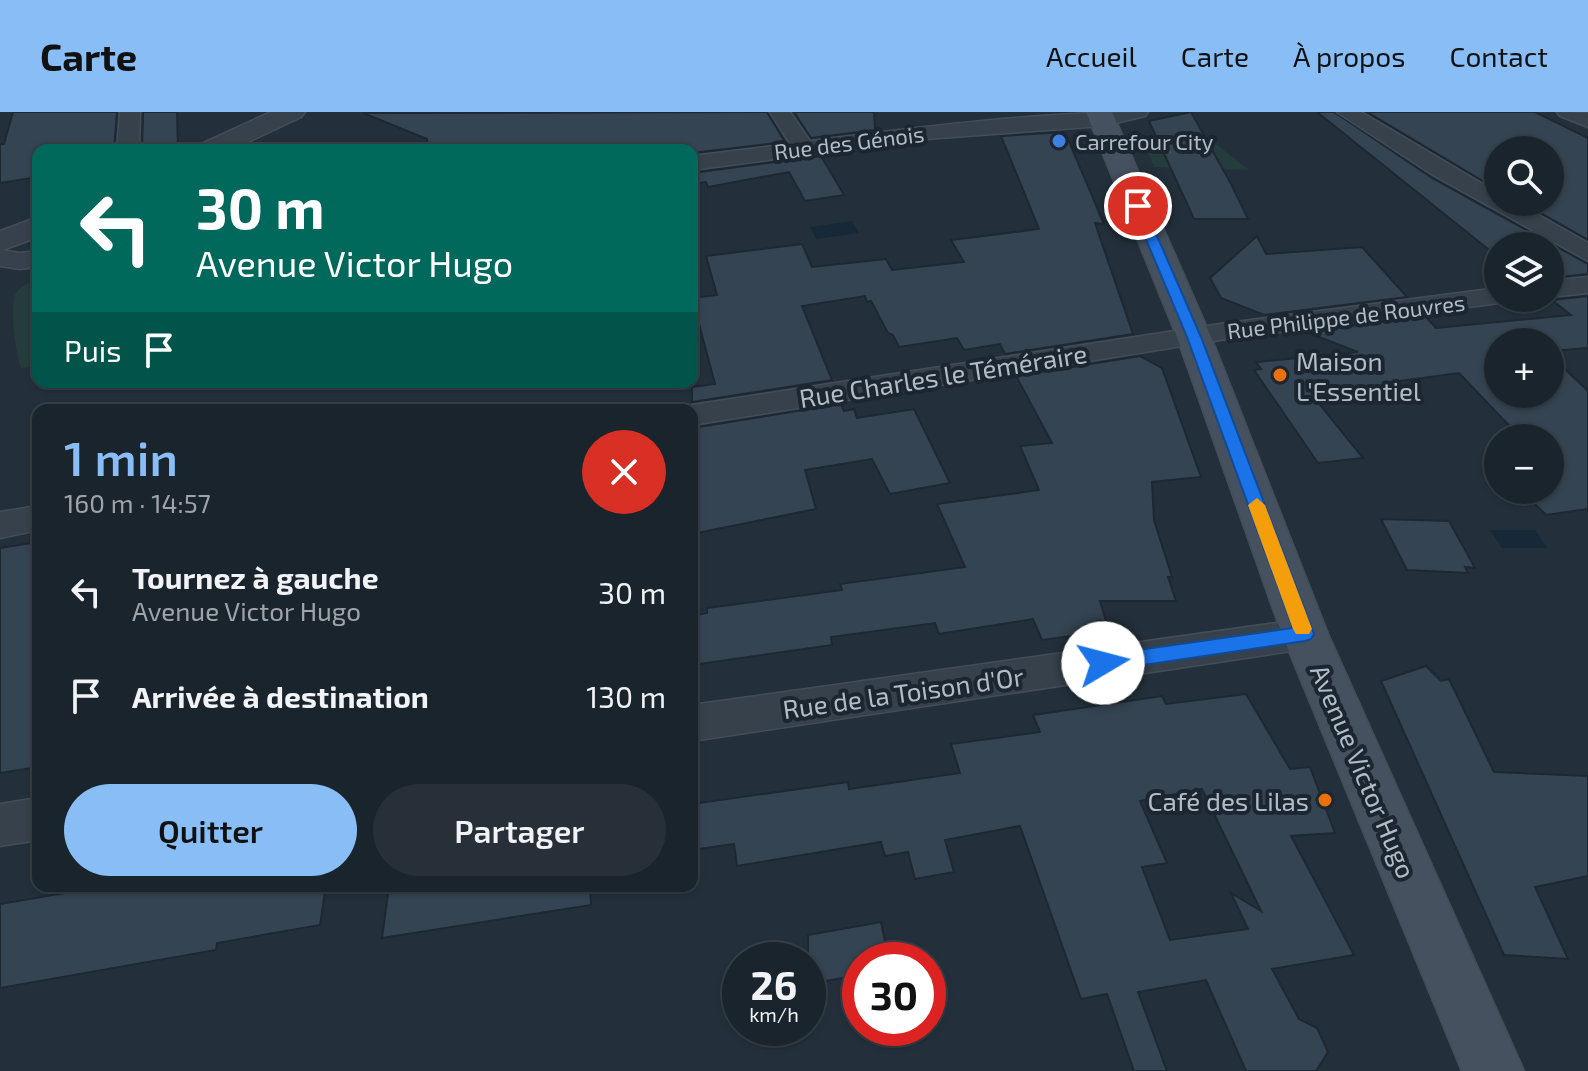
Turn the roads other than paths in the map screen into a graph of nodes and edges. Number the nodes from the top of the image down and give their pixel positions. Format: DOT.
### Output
graph roads {
  1 [pos="130,112"];
  2 [pos="292,112"];
  3 [pos="780,112"];
  4 [pos="1138,112"];
  5 [pos="1347,112"];
  6 [pos="1567,112"];
  7 [pos="1101,116"];
  8 [pos="1588,121"];
  9 [pos="128,144"];
  10 [pos="223,144"];
  11 [pos="803,147"];
  12 [pos="698,162"];
  13 [pos="32,229"];
  14 [pos="0,242"];
  15 [pos="1588,253"];
  16 [pos="0,258"];
  17 [pos="32,260"];
  18 [pos="1588,285"];
  19 [pos="1564,288"];
  20 [pos="1484,298"];
  21 [pos="1194,337"];
  22 [pos="698,414"];
  23 [pos="32,519"];
  24 [pos="0,525"];
  25 [pos="1305,634"];
  26 [pos="698,722"];
  27 [pos="32,820"];
  28 [pos="0,825"];
  29 [pos="1493,1071"];
  1 -- 9 [label="street"];
  2 -- 10 [label="street"];
  3 -- 11 [label="street"];
  4 -- 7 [label="street, Rue des Génois"];
  5 -- 15 [label="street"];
  6 -- 8 [label="street"];
  7 -- 11 [label="street, Rue des Génois"];
  7 -- 21 [label="main road, Avenue Victor Hugo"];
  11 -- 12 [label="street, Rue des Génois"];
  13 -- 14 [label="street"];
  16 -- 17 [label="street"];
  18 -- 19 [label="street"];
  20 -- 21 [label="street, Rue Philippe de Rouvres"];
  21 -- 22 [label="street, Rue Charles le Téméraire"];
  21 -- 25 [label="main road, Avenue Victor Hugo"];
  23 -- 24 [label="street"];
  25 -- 26 [label="street, Rue de la Toison d'Or"];
  25 -- 29 [label="main road, Avenue Victor Hugo"];
  27 -- 28 [label="street"];
}
